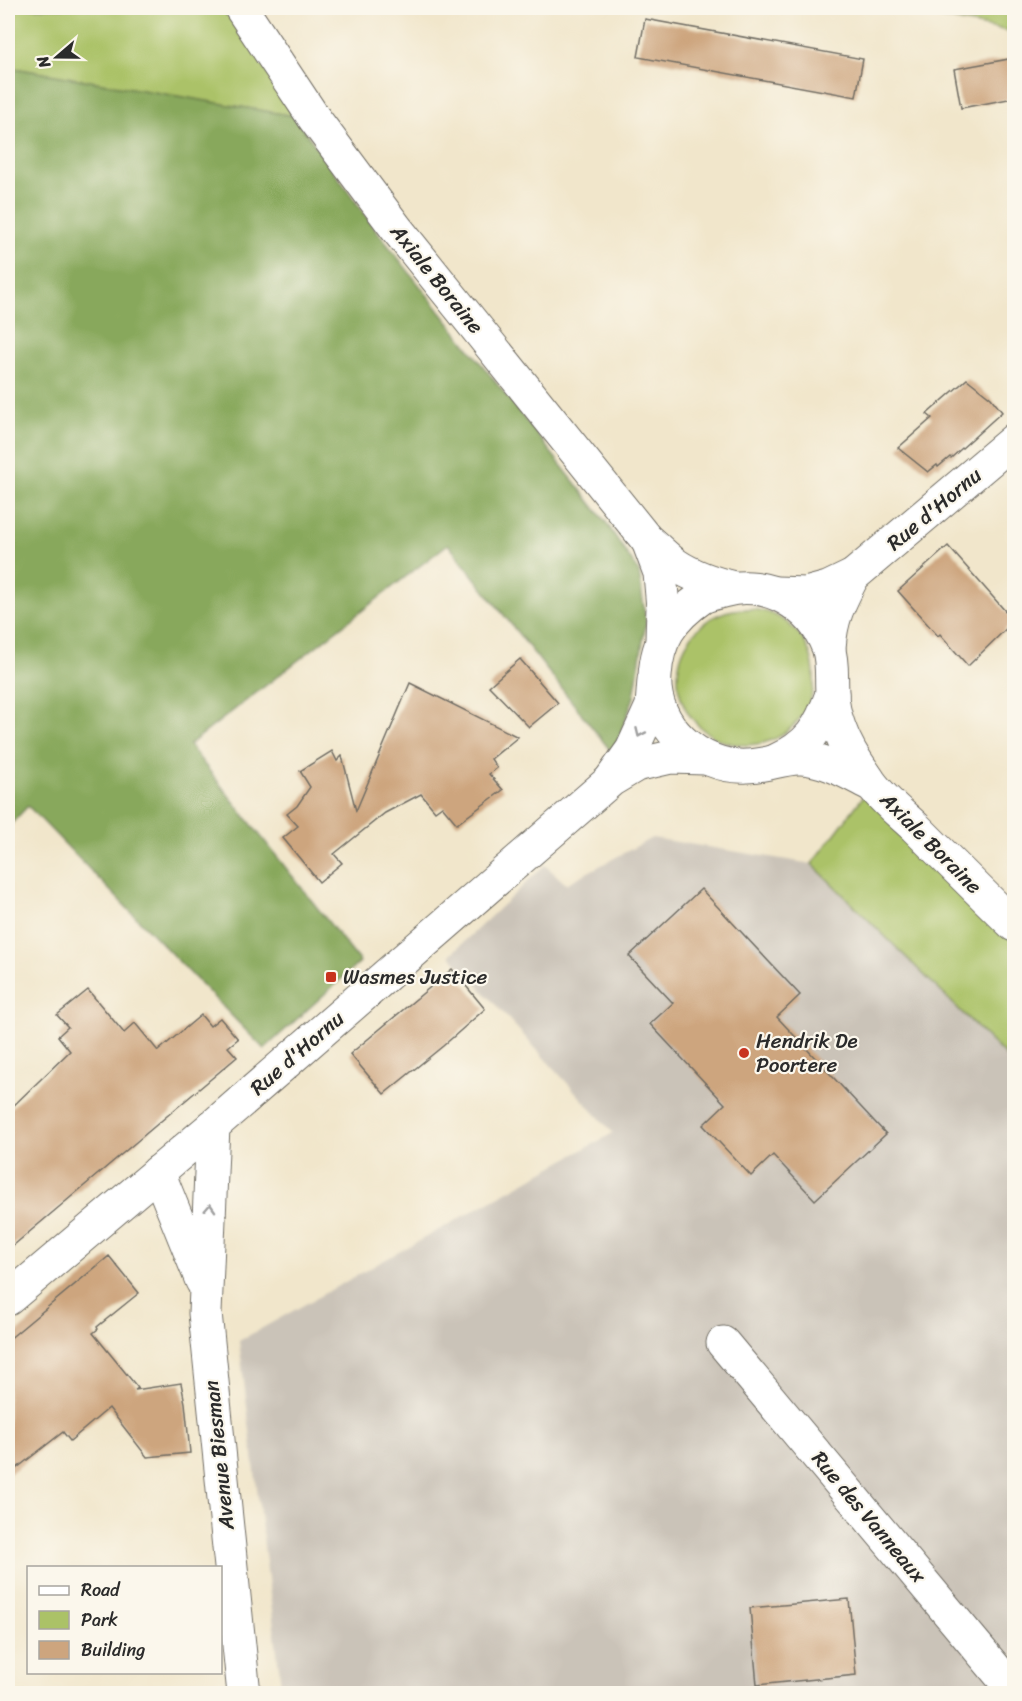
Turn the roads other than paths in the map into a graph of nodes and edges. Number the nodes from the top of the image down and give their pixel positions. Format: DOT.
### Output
graph roads {
  1 [pos="240,8"];
  2 [pos="1014,440"];
  3 [pos="647,540"];
  4 [pos="853,576"];
  5 [pos="734,588"];
  6 [pos="776,593"];
  7 [pos="662,640"];
  8 [pos="829,648"];
  9 [pos="654,680"];
  10 [pos="832,694"];
  11 [pos="705,758"];
  12 [pos="768,764"];
  13 [pos="611,780"];
  14 [pos="872,785"];
  15 [pos="1014,926"];
  16 [pos="213,1126"];
  17 [pos="158,1172"];
  18 [pos="206,1288"];
  19 [pos="8,1299"];
  20 [pos="723,1343"];
  21 [pos="1014,1691"];
  22 [pos="244,1694"];
  1 -- 3 [label="street, Axiale Boraine"];
  2 -- 4 [label="street, Rue d'Hornu"];
  3 -- 5 [label="street"];
  3 -- 7 [label="street"];
  4 -- 6 [label="street"];
  4 -- 8 [label="street"];
  5 -- 6 [label="street, Axiale Boraine"];
  5 -- 7 [label="street, Axiale Boraine"];
  6 -- 8 [label="street, Axiale Boraine"];
  7 -- 9 [label="street, Axiale Boraine"];
  8 -- 10 [label="street, Axiale Boraine"];
  9 -- 11 [label="street, Axiale Boraine"];
  9 -- 13 [label="street, one-way"];
  10 -- 12 [label="street, Axiale Boraine"];
  10 -- 14 [label="street, Axiale Boraine"];
  11 -- 12 [label="street, Axiale Boraine"];
  11 -- 13 [label="street"];
  12 -- 14 [label="street, Axiale Boraine"];
  13 -- 16 [label="street, Rue d'Hornu"];
  14 -- 15 [label="street, Axiale Boraine"];
  16 -- 17 [label="street, Rue d'Hornu"];
  18 -- 16 [label="street, Avenue Biesman, one-way"];
  17 -- 18 [label="street, Avenue Biesman"];
  17 -- 19 [label="street, Rue d'Hornu"];
  18 -- 22 [label="street, Avenue Biesman"];
  20 -- 21 [label="street, Rue des Vanneaux"];
}
